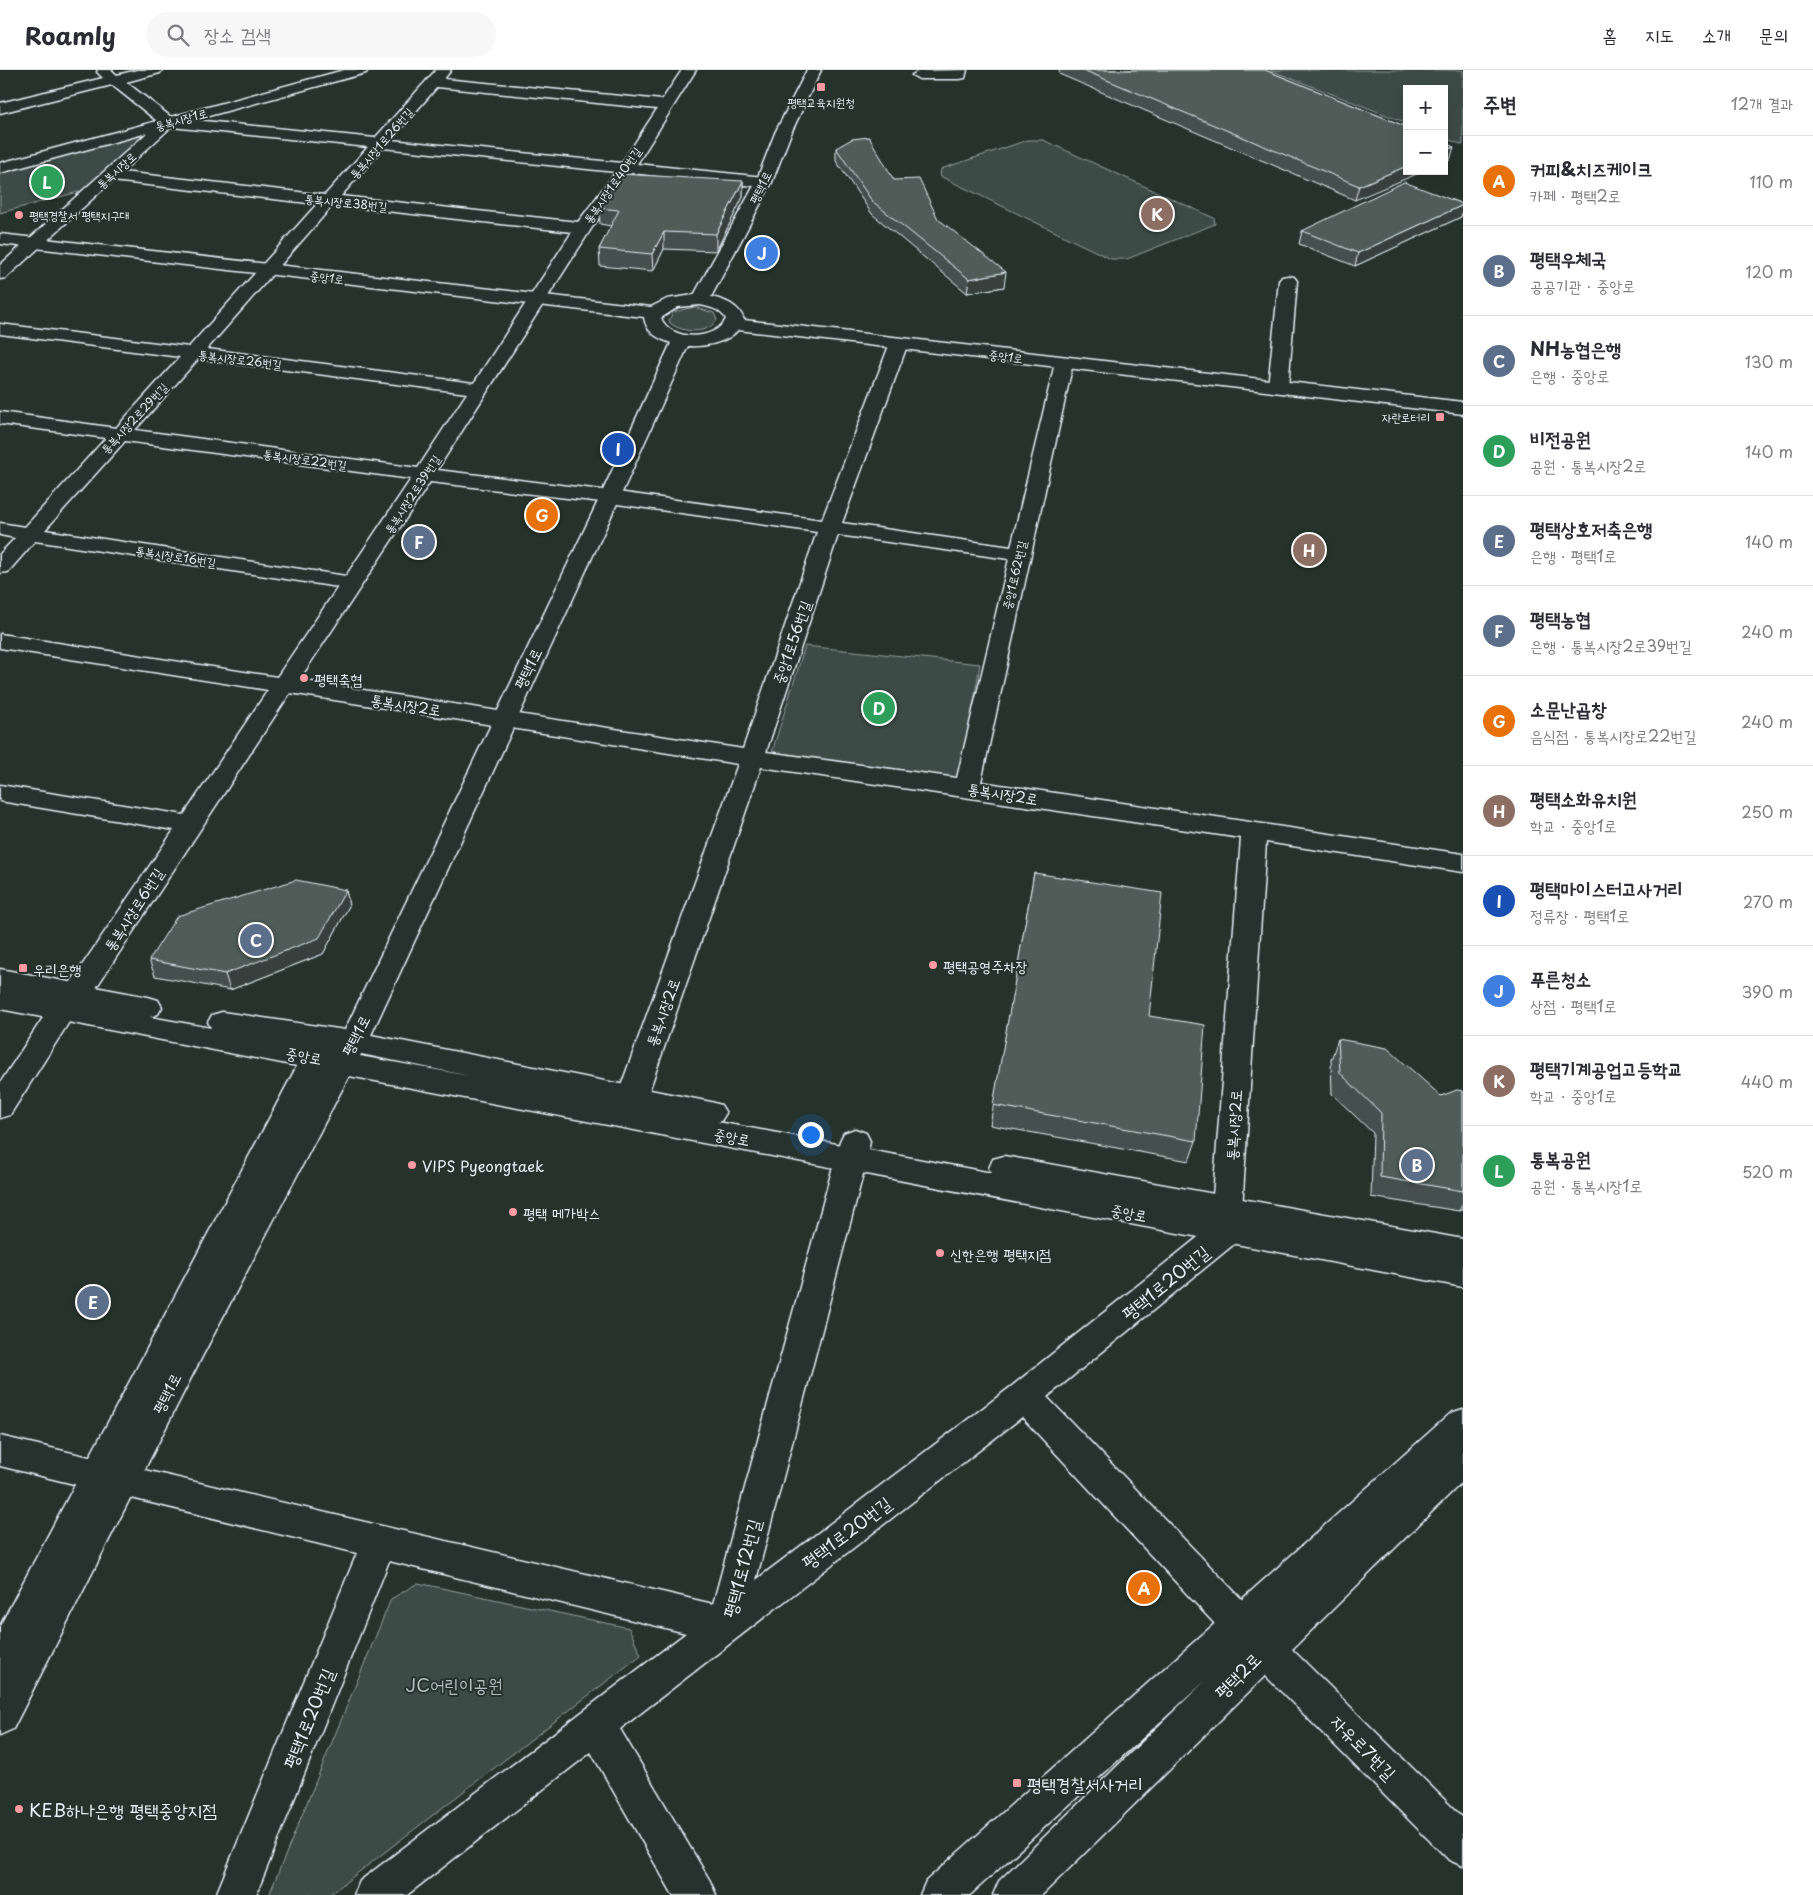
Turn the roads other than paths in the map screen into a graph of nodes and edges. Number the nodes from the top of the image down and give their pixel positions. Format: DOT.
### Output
graph roads {
  1 [pos="101,70"];
  2 [pos="154,70"];
  3 [pos="689,70"];
  4 [pos="814,70"];
  5 [pos="960,70"];
  6 [pos="350,71"];
  7 [pos="919,75"];
  8 [pos="439,76"];
  9 [pos="114,80"];
  10 [pos="666,105"];
  11 [pos="0,108"];
  12 [pos="168,122"];
  13 [pos="380,144"];
  14 [pos="0,168"];
  15 [pos="626,168"];
  16 [pos="110,176"];
  17 [pos="764,182"];
  18 [pos="330,200"];
  19 [pos="583,228"];
  20 [pos="0,239"];
  21 [pos="36,243"];
  22 [pos="268,270"];
  23 [pos="0,274"];
  24 [pos="1288,281"];
  25 [pos="700,300"];
  26 [pos="536,301"];
  27 [pos="655,313"];
  28 [pos="734,324"];
  29 [pos="0,329"];
  30 [pos="681,340"];
  31 [pos="899,343"];
  32 [pos="194,353"];
  33 [pos="1064,363"];
  34 [pos="1278,387"];
  35 [pos="479,388"];
  36 [pos="1463,408"];
  37 [pos="0,418"];
  38 [pos="120,433"];
  39 [pos="424,475"];
  40 [pos="610,497"];
  41 [pos="830,526"];
  42 [pos="0,529"];
  43 [pos="30,533"];
  44 [pos="1019,554"];
  45 [pos="0,566"];
  46 [pos="352,583"];
  47 [pos="0,641"];
  48 [pos="284,684"];
  49 [pos="502,720"];
  50 [pos="752,758"];
  51 [pos="967,788"];
  52 [pos="0,792"];
  53 [pos="189,824"];
  54 [pos="1254,831"];
  55 [pos="1463,863"];
  56 [pos="0,979"];
  57 [pos="0,999"];
  58 [pos="70,1002"];
  59 [pos="334,1050"];
  60 [pos="632,1097"];
  61 [pos="0,1107"];
  62 [pos="853,1150"];
  63 [pos="1228,1220"];
  64 [pos="1463,1252"];
  65 [pos="1463,1274"];
  66 [pos="1024,1396"];
  67 [pos="1463,1424"];
  68 [pos="0,1450"];
  69 [pos="1463,1458"];
  70 [pos="111,1477"];
  71 [pos="379,1542"];
  72 [pos="726,1625"];
  73 [pos="1253,1637"];
  74 [pos="0,1664"];
  75 [pos="0,1716"];
  76 [pos="596,1725"];
  77 [pos="1463,1846"];
  78 [pos="236,1895"];
  79 [pos="374,1895"];
  80 [pos="696,1895"];
  81 [pos="940,1895"];
  82 [pos="1013,1895"];
  1 -- 9 [label="street"];
  2 -- 9 [label="street"];
  3 -- 10 [label="street, 통복시장1로40번길"];
  4 -- 17 [label="street, 평택1로"];
  5 -- 7 [label="street"];
  6 -- 12 [label="street, 통복시장1로"];
  8 -- 10 [label="street, 통복시장1로26번길"];
  8 -- 13 [label="street, 통복시장1로26번길"];
  9 -- 11 [label="street"];
  9 -- 12 [label="street"];
  10 -- 15 [label="street, 통복시장1로40번길"];
  12 -- 13 [label="street"];
  12 -- 14 [label="street, 통복시장1로"];
  12 -- 16 [label="street, 통복시장로"];
  13 -- 15 [label="street"];
  13 -- 18 [label="street, 통복시장1로26번길"];
  15 -- 17 [label="street"];
  15 -- 19 [label="street, 통복시장1로40번길"];
  16 -- 18 [label="street, 통복시장로38번길"];
  16 -- 21 [label="street, 통복시장로"];
  17 -- 25 [label="street, 평택1로"];
  18 -- 19 [label="street, 통복시장로38번길"];
  18 -- 22 [label="street, 통복시장1로26번길"];
  19 -- 26 [label="street, 통복시장1로40번길"];
  20 -- 21 [label="street, 중앙1로"];
  21 -- 22 [label="street, 중앙1로"];
  21 -- 23 [label="street, 통복시장로"];
  22 -- 26 [label="street, 중앙1로"];
  22 -- 32 [label="street, 통복시장2로29번길"];
  24 -- 34 [label="street"];
  25 -- 27 [label="street"];
  25 -- 28 [label="street"];
  26 -- 27 [label="street, 중앙1로"];
  26 -- 35 [label="street, 통복시장2로39번길"];
  27 -- 30 [label="street"];
  28 -- 30 [label="street"];
  28 -- 31 [label="street, 중앙1로"];
  29 -- 32 [label="street, 통복시장로26번길"];
  30 -- 40 [label="street, 평택1로"];
  31 -- 33 [label="street, 중앙1로"];
  31 -- 41 [label="street, 중앙1로56번길"];
  32 -- 35 [label="street, 통복시장로26번길"];
  32 -- 38 [label="street, 통복시장2로29번길"];
  33 -- 34 [label="street, 중앙1로"];
  33 -- 44 [label="street, 중앙1로62번길"];
  34 -- 36 [label="street, 중앙1로"];
  35 -- 39 [label="street, 통복시장2로39번길"];
  37 -- 38 [label="street, 통복시장로22번길"];
  38 -- 39 [label="street, 통복시장로22번길"];
  38 -- 43 [label="street, 통복시장2로29번길"];
  39 -- 40 [label="street, 통복시장로22번길"];
  39 -- 46 [label="street, 통복시장2로39번길"];
  40 -- 41 [label="street"];
  40 -- 49 [label="street, 평택1로"];
  41 -- 44 [label="street"];
  41 -- 50 [label="street, 중앙1로56번길"];
  42 -- 43 [label="street, 통복시장로16번길"];
  43 -- 45 [label="street, 통복시장2로29번길"];
  43 -- 46 [label="street, 통복시장로16번길"];
  44 -- 51 [label="street, 중앙1로62번길"];
  46 -- 48 [label="street, 통복시장2로39번길"];
  47 -- 48 [label="street, 통복시장2로"];
  48 -- 49 [label="street, 통복시장2로"];
  48 -- 53 [label="street, 통복시장로6번길"];
  49 -- 50 [label="street, 통복시장2로"];
  49 -- 59 [label="street, 평택1로"];
  50 -- 51 [label="street, 통복시장2로"];
  50 -- 60 [label="street, 통복시장2로"];
  51 -- 54 [label="street, 통복시장2로"];
  52 -- 53 [label="street"];
  53 -- 58 [label="street, 통복시장로6번길"];
  54 -- 55 [label="street, 통복시장2로"];
  54 -- 63 [label="street, 통복시장2로"];
  56 -- 58 [label="street, 중앙로"];
  57 -- 58 [label="street, 중앙로"];
  58 -- 59 [label="street, 중앙로"];
  58 -- 61 [label="street, 통복시장로6번길"];
  59 -- 60 [label="street, 중앙로"];
  59 -- 62 [label="street, 중앙로"];
  59 -- 70 [label="street, 평택1로"];
  60 -- 62 [label="street, 중앙로"];
  62 -- 63 [label="street, 중앙로"];
  62 -- 72 [label="street, 평택1로12번길"];
  63 -- 64 [label="street, 중앙로"];
  63 -- 65 [label="street, 중앙로"];
  63 -- 66 [label="street, 평택1로20번길"];
  66 -- 72 [label="street, 평택1로20번길"];
  66 -- 73 [label="street, 자유로7번길"];
  67 -- 73 [label="street"];
  68 -- 70 [label="street"];
  69 -- 73 [label="street, 평택2로"];
  70 -- 71 [label="street"];
  70 -- 74 [label="street"];
  70 -- 75 [label="street, 평택1로"];
  71 -- 72 [label="street"];
  71 -- 78 [label="street, 평택1로20번길"];
  72 -- 76 [label="street, 평택1로12번길"];
  73 -- 77 [label="street, 자유로7번길"];
  73 -- 81 [label="street"];
  73 -- 82 [label="street, 평택2로"];
  76 -- 79 [label="street, 평택1로12번길"];
  76 -- 80 [label="street"];
}
